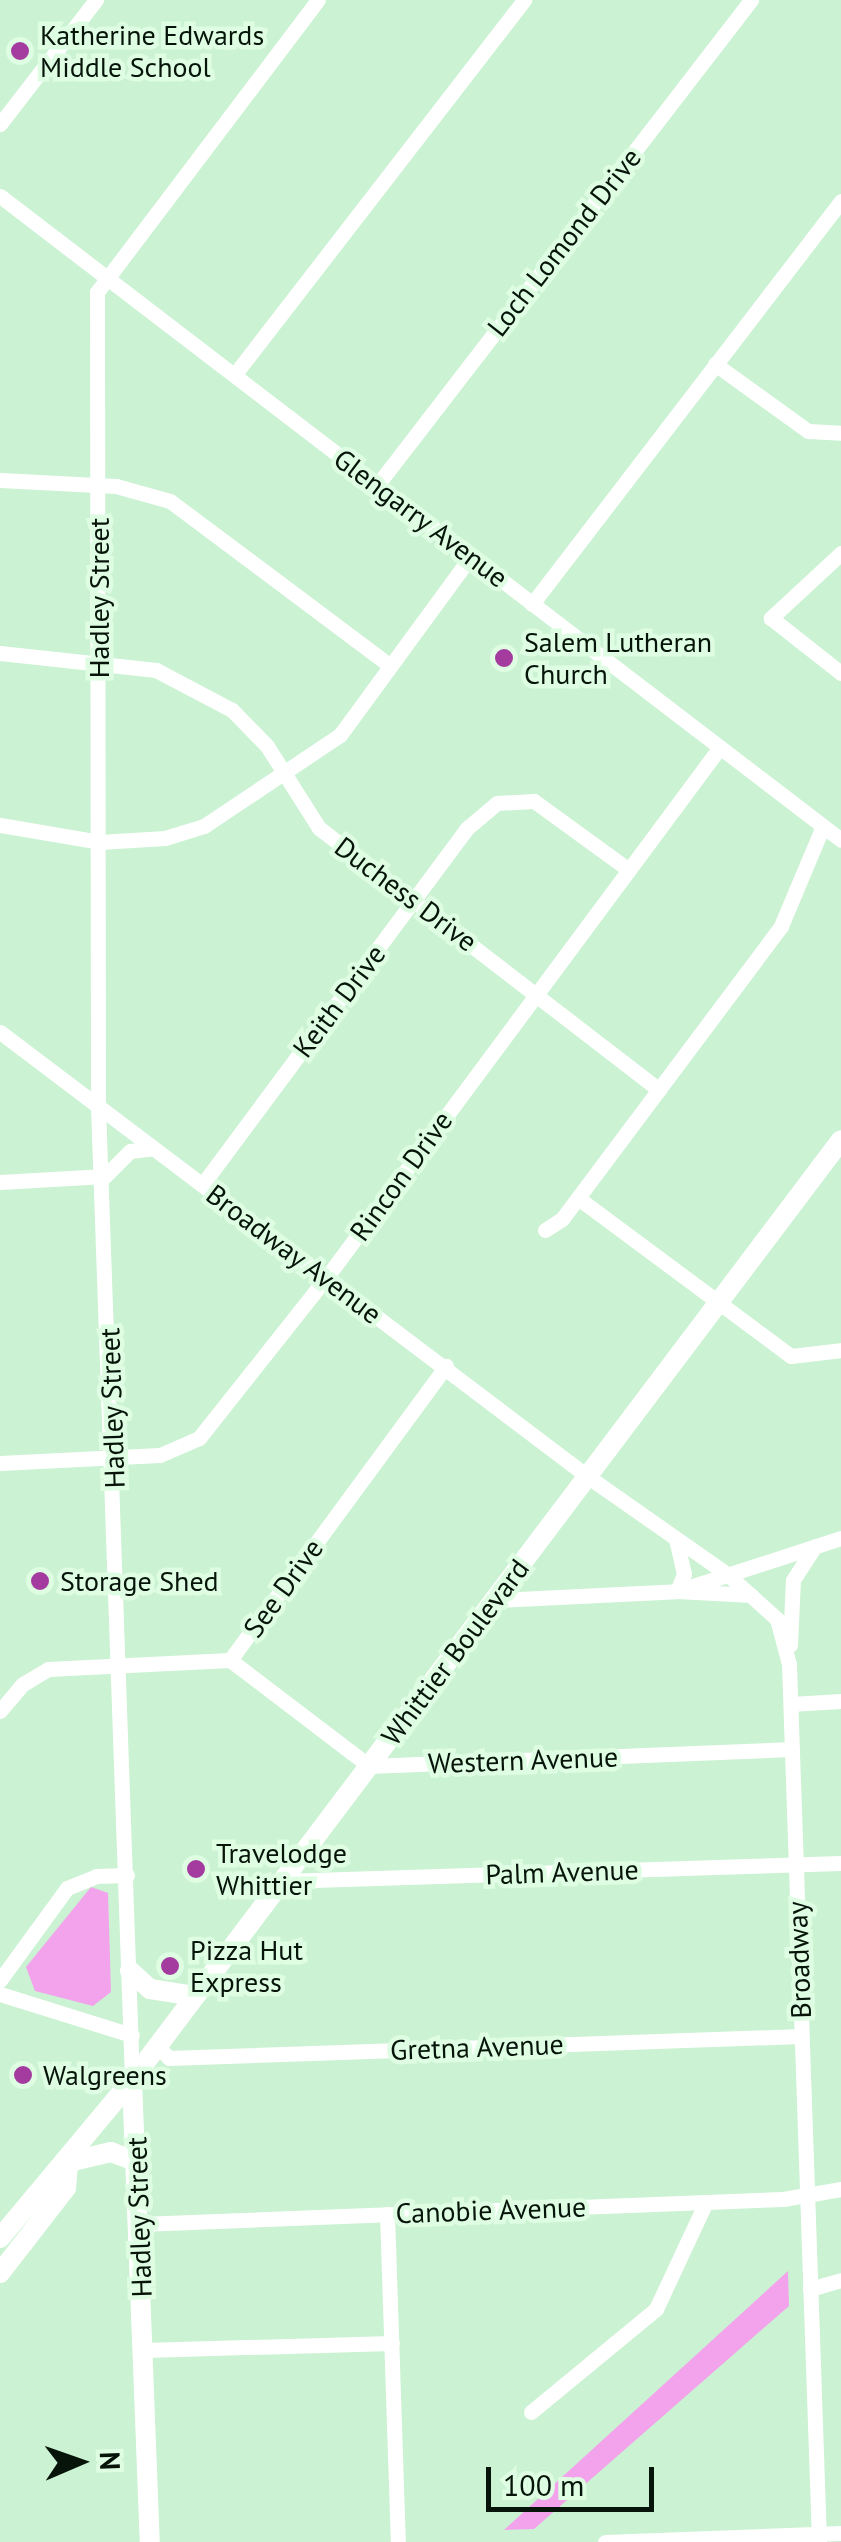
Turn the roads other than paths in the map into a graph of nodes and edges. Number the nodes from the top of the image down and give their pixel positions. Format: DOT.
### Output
graph roads {
  1 [pos="96,0"];
  2 [pos="318,0"];
  3 [pos="524,0"];
  4 [pos="751,0"];
  5 [pos="0,124"];
  6 [pos="0,196"];
  7 [pos="841,200"];
  8 [pos="106,276"];
  9 [pos="715,364"];
  10 [pos="235,374"];
  11 [pos="841,433"];
  12 [pos="0,480"];
  13 [pos="378,484"];
  14 [pos="100,487"];
  15 [pos="841,553"];
  16 [pos="471,556"];
  17 [pos="532,604"];
  18 [pos="0,654"];
  19 [pos="98,664"];
  20 [pos="389,665"];
  21 [pos="841,672"];
  22 [pos="720,747"];
  23 [pos="285,774"];
  24 [pos="0,826"];
  25 [pos="823,826"];
  26 [pos="841,840"];
  27 [pos="100,842"];
  28 [pos="629,870"];
  29 [pos="413,900"];
  30 [pos="536,992"];
  31 [pos="0,1032"];
  32 [pos="659,1090"];
  33 [pos="98,1107"];
  34 [pos="841,1140"];
  35 [pos="153,1148"];
  36 [pos="105,1176"];
  37 [pos="0,1182"];
  38 [pos="202,1185"];
  39 [pos="578,1198"];
  40 [pos="545,1230"];
  41 [pos="326,1278"];
  42 [pos="718,1304"];
  43 [pos="841,1350"];
  44 [pos="446,1366"];
  45 [pos="113,1455"];
  46 [pos="4,1456"];
  47 [pos="587,1476"];
  48 [pos="841,1538"];
  49 [pos="676,1539"];
  50 [pos="816,1546"];
  51 [pos="727,1574"];
  52 [pos="676,1591"];
  53 [pos="756,1596"];
  54 [pos="496,1600"];
  55 [pos="230,1660"];
  56 [pos="789,1664"];
  57 [pos="118,1666"];
  58 [pos="841,1701"];
  59 [pos="791,1704"];
  60 [pos="0,1711"];
  61 [pos="792,1749"];
  62 [pos="369,1766"];
  63 [pos="841,1863"];
  64 [pos="796,1865"];
  65 [pos="127,1875"];
  66 [pos="282,1881"];
  67 [pos="130,1971"];
  68 [pos="0,1980"];
  69 [pos="0,1994"];
  70 [pos="195,1996"];
  71 [pos="132,2035"];
  72 [pos="802,2036"];
  73 [pos="157,2046"];
  74 [pos="132,2080"];
  75 [pos="68,2162"];
  76 [pos="138,2162"];
  77 [pos="841,2189"];
  78 [pos="807,2194"];
  79 [pos="29,2201"];
  80 [pos="706,2202"];
  81 [pos="386,2214"];
  82 [pos="140,2224"];
  83 [pos="0,2238"];
  84 [pos="19,2248"];
  85 [pos="0,2273"];
  86 [pos="841,2280"];
  87 [pos="810,2290"];
  88 [pos="392,2344"];
  89 [pos="144,2350"];
  90 [pos="531,2412"];
  91 [pos="841,2533"];
  92 [pos="818,2538"];
  93 [pos="150,2542"];
  94 [pos="398,2542"];
  95 [pos="605,2542"];
  1 -- 5 [label="street"];
  2 -- 8 [label="street"];
  3 -- 10 [label="street"];
  4 -- 13 [label="street, Loch Lomond Drive"];
  6 -- 8 [label="street, Glengarry Avenue"];
  7 -- 9 [label="street"];
  8 -- 10 [label="street, Glengarry Avenue"];
  8 -- 14 [label="street, Hadley Street"];
  9 -- 11 [label="street"];
  9 -- 17 [label="street"];
  10 -- 13 [label="street, Glengarry Avenue"];
  12 -- 14 [label="street"];
  13 -- 16 [label="street, Glengarry Avenue"];
  14 -- 19 [label="street, Hadley Street"];
  14 -- 20 [label="street"];
  15 -- 21 [label="street"];
  16 -- 17 [label="street, Glengarry Avenue"];
  16 -- 20 [label="street"];
  17 -- 22 [label="street, Glengarry Avenue"];
  18 -- 19 [label="street, Duchess Drive"];
  19 -- 23 [label="street, Duchess Drive"];
  19 -- 27 [label="street, Hadley Street"];
  20 -- 23 [label="street"];
  22 -- 25 [label="street, Glengarry Avenue"];
  22 -- 28 [label="street, Rincon Drive"];
  23 -- 27 [label="street"];
  23 -- 29 [label="street, Duchess Drive"];
  24 -- 27 [label="street"];
  25 -- 26 [label="street, Glengarry Avenue"];
  25 -- 32 [label="street"];
  27 -- 33 [label="street, Hadley Street"];
  28 -- 29 [label="street, Keith Drive"];
  28 -- 30 [label="street, Rincon Drive"];
  29 -- 30 [label="street, Duchess Drive"];
  29 -- 38 [label="street, Keith Drive"];
  30 -- 32 [label="street, Duchess Drive"];
  30 -- 41 [label="street, Rincon Drive"];
  31 -- 33 [label="street, Broadway Avenue"];
  32 -- 39 [label="street"];
  33 -- 35 [label="street, Broadway Avenue"];
  33 -- 36 [label="street, Hadley Street"];
  34 -- 42 [label="main road, Whittier Boulevard"];
  35 -- 36 [label="street"];
  35 -- 38 [label="street, Broadway Avenue"];
  36 -- 37 [label="street"];
  36 -- 45 [label="street, Hadley Street"];
  38 -- 41 [label="street, Broadway Avenue"];
  39 -- 40 [label="street"];
  39 -- 42 [label="street"];
  41 -- 44 [label="street, Broadway Avenue"];
  41 -- 45 [label="street, Rincon Drive"];
  42 -- 43 [label="street"];
  42 -- 47 [label="main road, Whittier Boulevard"];
  44 -- 47 [label="street, Broadway Avenue"];
  44 -- 55 [label="street, See Drive"];
  45 -- 46 [label="street, Rincon Drive"];
  45 -- 57 [label="street, Hadley Street"];
  47 -- 49 [label="street, Broadway"];
  47 -- 54 [label="main road, Whittier Boulevard"];
  48 -- 50 [label="street"];
  49 -- 51 [label="street, Broadway"];
  49 -- 52 [label="street"];
  50 -- 51 [label="street"];
  50 -- 56 [label="street"];
  51 -- 52 [label="street"];
  51 -- 53 [label="street, Broadway"];
  52 -- 53 [label="street"];
  52 -- 54 [label="street"];
  53 -- 56 [label="street, Broadway"];
  54 -- 62 [label="main road, Whittier Boulevard"];
  55 -- 57 [label="street, See Drive"];
  55 -- 62 [label="street"];
  56 -- 59 [label="street, Broadway"];
  57 -- 60 [label="street, See Drive"];
  57 -- 65 [label="street, Hadley Street"];
  58 -- 59 [label="street"];
  59 -- 61 [label="street, Broadway"];
  61 -- 62 [label="street, Western Avenue"];
  61 -- 64 [label="street, Broadway"];
  62 -- 66 [label="main road, Whittier Boulevard"];
  63 -- 64 [label="street, Palm Avenue"];
  64 -- 66 [label="street, Palm Avenue"];
  64 -- 72 [label="street, Broadway"];
  65 -- 67 [label="street, Hadley Street"];
  65 -- 68 [label="street"];
  66 -- 70 [label="main road, Whittier Boulevard"];
  67 -- 70 [label="main road"];
  67 -- 71 [label="street, Hadley Street"];
  69 -- 71 [label="street"];
  70 -- 73 [label="main road, Whittier Boulevard"];
  71 -- 74 [label="street, Hadley Street"];
  72 -- 73 [label="street, Gretna Avenue"];
  72 -- 78 [label="street, Broadway"];
  73 -- 74 [label="main road, Whittier Boulevard"];
  74 -- 75 [label="main road, Whittier Boulevard"];
  74 -- 76 [label="main road, Hadley Street"];
  75 -- 76 [label="main road"];
  75 -- 79 [label="main road, Whittier Boulevard"];
  75 -- 84 [label="main road, Whittier Boulevard"];
  76 -- 82 [label="main road, Hadley Street"];
  77 -- 78 [label="street, Canobie Avenue"];
  78 -- 80 [label="street, Canobie Avenue"];
  78 -- 87 [label="street, Broadway"];
  79 -- 83 [label="main road, Whittier Boulevard"];
  79 -- 84 [label="main road"];
  80 -- 81 [label="street, Canobie Avenue"];
  80 -- 90 [label="street"];
  81 -- 82 [label="street, Canobie Avenue"];
  81 -- 88 [label="street"];
  82 -- 89 [label="main road, Hadley Street"];
  84 -- 85 [label="main road, Whittier Boulevard"];
  86 -- 87 [label="street"];
  87 -- 92 [label="street, Broadway"];
  88 -- 89 [label="street"];
  88 -- 94 [label="street"];
  89 -- 93 [label="main road, Hadley Street"];
  91 -- 92 [label="street"];
  92 -- 95 [label="street"];
}
